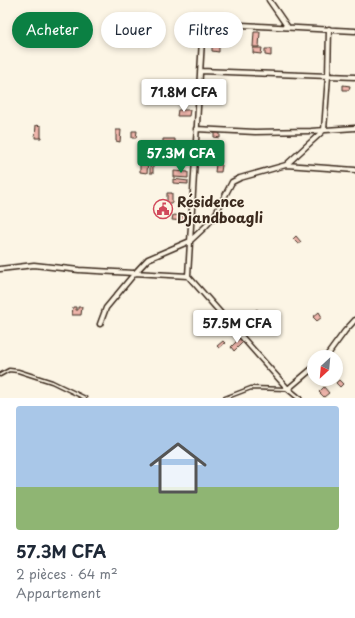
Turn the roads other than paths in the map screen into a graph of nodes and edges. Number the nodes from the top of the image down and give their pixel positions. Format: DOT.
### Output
graph roads {
  1 [pos="269,0"];
  2 [pos="287,26"];
  3 [pos="329,29"];
  4 [pos="355,31"];
  5 [pos="200,71"];
  6 [pos="328,76"];
  7 [pos="355,77"];
  8 [pos="355,128"];
  9 [pos="196,129"];
  10 [pos="324,130"];
  11 [pos="286,165"];
  12 [pos="355,170"];
  13 [pos="190,241"];
  14 [pos="0,269"];
  15 [pos="135,273"];
  16 [pos="188,276"];
  17 [pos="355,320"];
  18 [pos="100,324"];
  19 [pos="331,350"];
  20 [pos="307,373"];
  21 [pos="0,375"];
  22 [pos="288,389"];
  23 [pos="85,398"];
  24 [pos="225,398"];
  25 [pos="299,398"];
  1 -- 2 [label="street"];
  2 -- 3 [label="street"];
  2 -- 5 [label="street"];
  3 -- 4 [label="street"];
  3 -- 6 [label="street"];
  5 -- 6 [label="street"];
  5 -- 9 [label="street"];
  6 -- 7 [label="street"];
  6 -- 10 [label="street"];
  8 -- 10 [label="street"];
  9 -- 10 [label="street"];
  9 -- 13 [label="street"];
  10 -- 11 [label="street"];
  11 -- 12 [label="street"];
  11 -- 13 [label="street"];
  13 -- 15 [label="street"];
  13 -- 16 [label="street"];
  14 -- 15 [label="street"];
  15 -- 16 [label="street"];
  15 -- 18 [label="street"];
  16 -- 22 [label="street"];
  17 -- 19 [label="street"];
  20 -- 22 [label="street"];
  21 -- 23 [label="lane"];
  22 -- 24 [label="lane"];
  22 -- 25 [label="street"];
}
